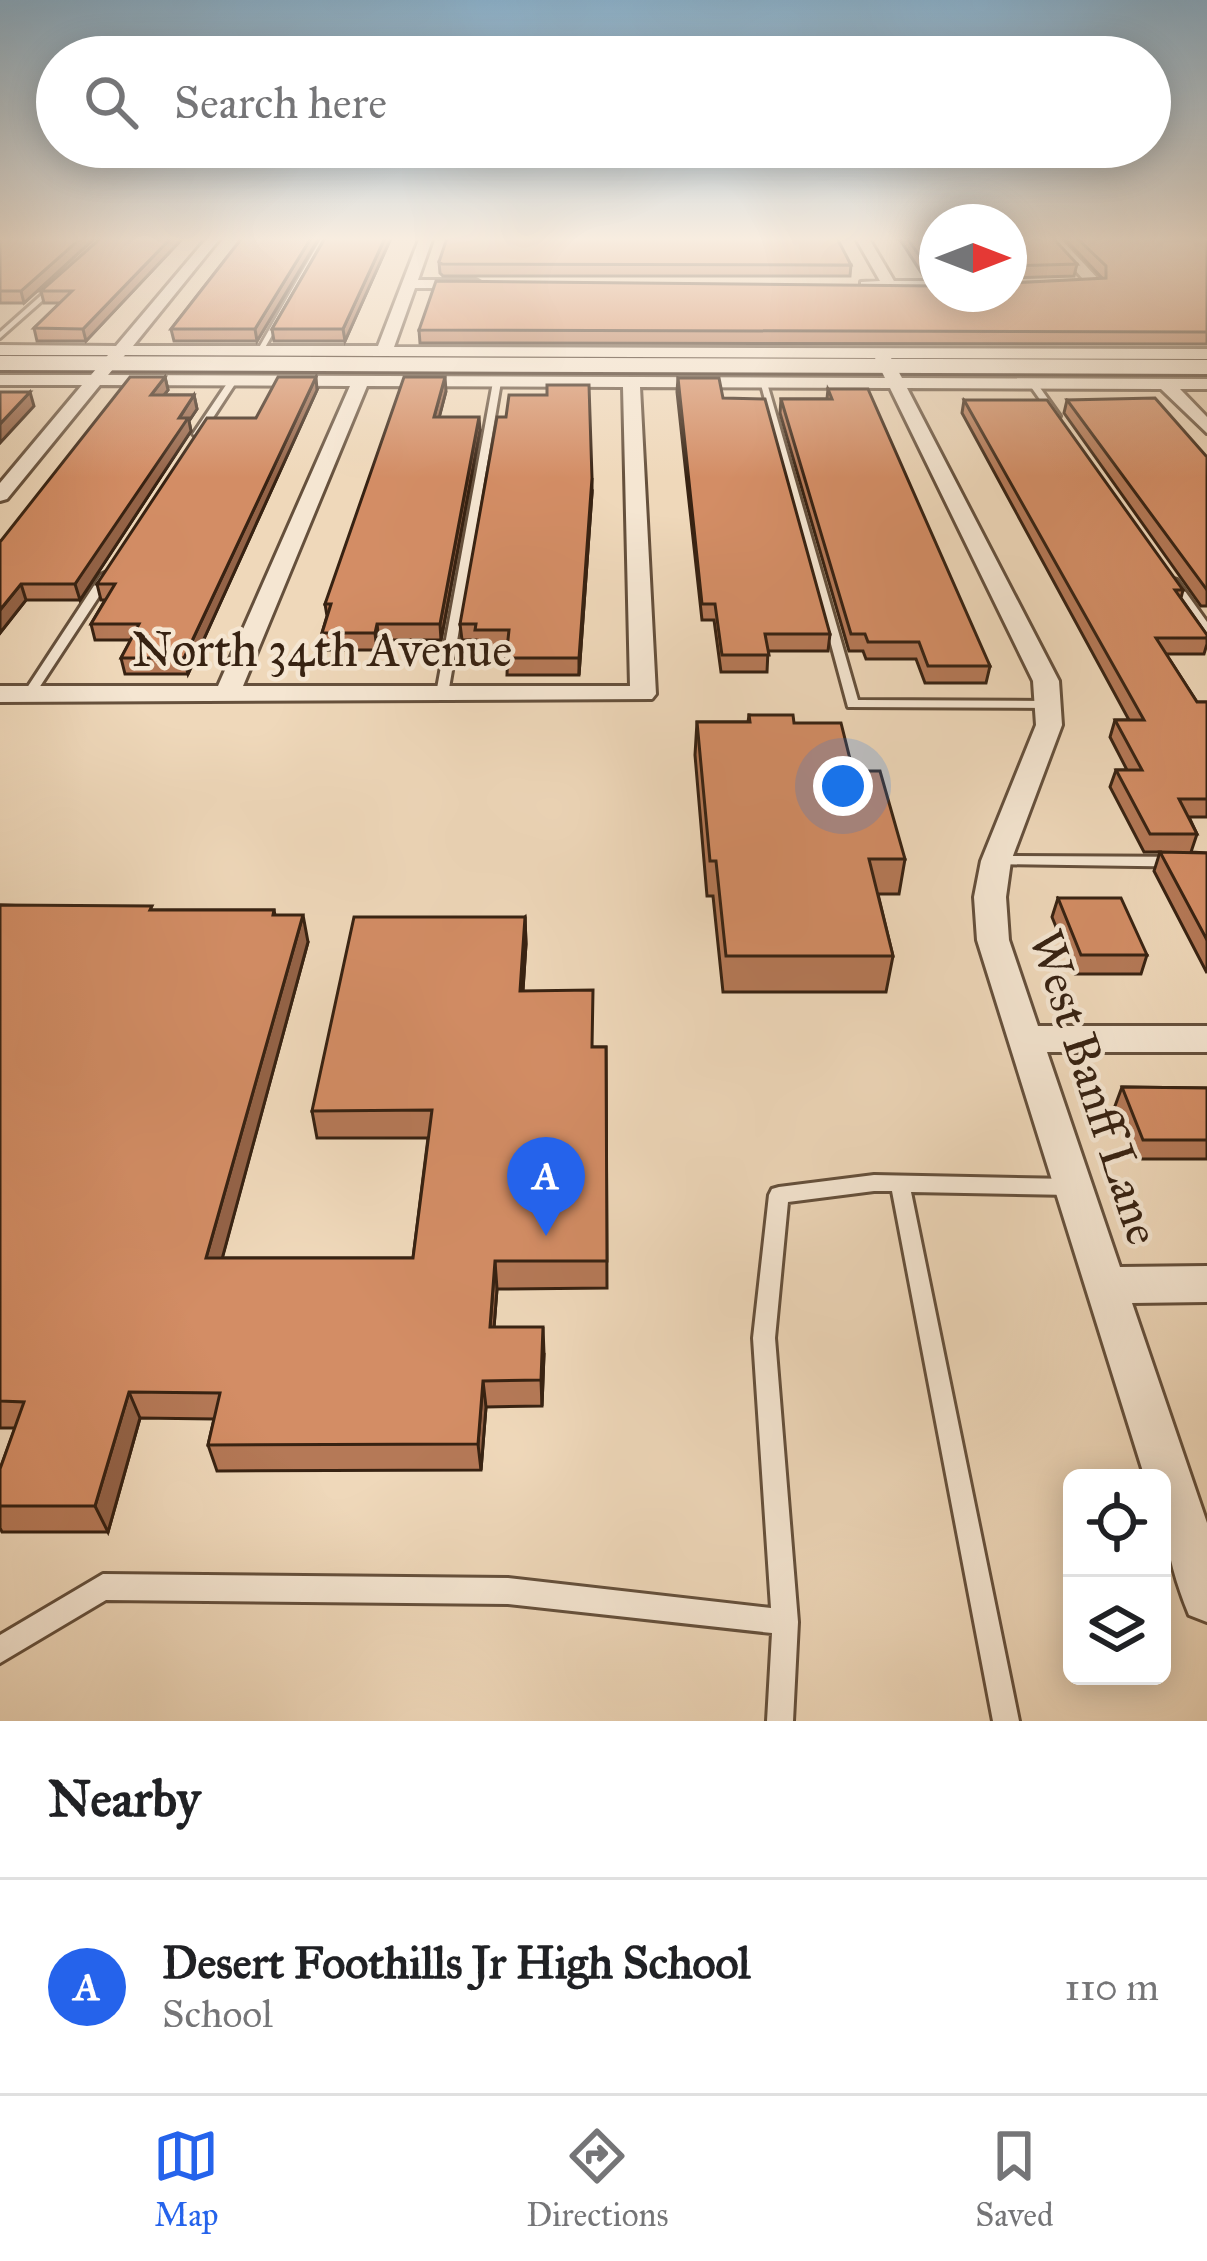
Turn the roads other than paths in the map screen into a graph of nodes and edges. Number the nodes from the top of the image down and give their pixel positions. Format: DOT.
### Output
graph roads {
  1 [pos="149,317"];
  2 [pos="279,317"];
  3 [pos="397,317"];
  4 [pos="0,350"];
  5 [pos="259,351"];
  6 [pos="384,351"];
  7 [pos="1207,354"];
  8 [pos="0,363"];
  9 [pos="110,365"];
  10 [pos="1207,367"];
  11 [pos="888,368"];
  12 [pos="0,380"];
  13 [pos="233,381"];
  14 [pos="361,381"];
  15 [pos="497,382"];
  16 [pos="631,382"];
  17 [pos="763,383"];
  18 [pos="1033,384"];
  19 [pos="1166,384"];
  20 [pos="1207,384"];
  21 [pos="1060,422"];
  22 [pos="1207,428"];
  23 [pos="195,440"];
  24 [pos="0,495"];
  25 [pos="118,557"];
  26 [pos="1167,573"];
  27 [pos="1207,630"];
  28 [pos="0,694"];
  29 [pos="29,694"];
  30 [pos="227,694"];
  31 [pos="442,694"];
  32 [pos="1048,705"];
  33 [pos="996,861"];
  34 [pos="1207,862"];
  35 [pos="1022,1039"];
  36 [pos="1207,1039"];
  37 [pos="900,1184"];
  38 [pos="1074,1187"];
  39 [pos="1207,1284"];
  40 [pos="1108,1285"];
  41 [pos="1207,1597"];
  42 [pos="785,1622"];
  43 [pos="0,1650"];
  44 [pos="780,1721"];
  45 [pos="1006,1721"];
  1 -- 9 [label="street"];
  2 -- 5 [label="lane"];
  3 -- 6 [label="street"];
  4 -- 9 [label="street"];
  5 -- 6 [label="street"];
  5 -- 9 [label="street"];
  6 -- 11 [label="street"];
  7 -- 11 [label="street"];
  8 -- 9 [label="main road"];
  9 -- 11 [label="main road"];
  9 -- 12 [label="street"];
  9 -- 13 [label="street"];
  9 -- 24 [label="street"];
  10 -- 11 [label="main road"];
  11 -- 17 [label="street"];
  11 -- 18 [label="street"];
  11 -- 32 [label="street"];
  13 -- 14 [label="street"];
  13 -- 23 [label="lane"];
  14 -- 15 [label="street"];
  14 -- 30 [label="street"];
  15 -- 16 [label="street"];
  15 -- 31 [label="lane"];
  16 -- 17 [label="street"];
  16 -- 31 [label="street, North 34th Avenue"];
  17 -- 32 [label="lane"];
  18 -- 19 [label="street"];
  18 -- 21 [label="lane"];
  19 -- 20 [label="street"];
  19 -- 22 [label="street"];
  25 -- 29 [label="lane"];
  26 -- 27 [label="lane"];
  28 -- 29 [label="street, North 34th Avenue"];
  29 -- 30 [label="street, North 34th Avenue"];
  30 -- 31 [label="street, North 34th Avenue"];
  32 -- 33 [label="street, West Banff Lane"];
  33 -- 34 [label="lane"];
  33 -- 35 [label="street, West Banff Lane"];
  35 -- 36 [label="street"];
  35 -- 38 [label="street, West Banff Lane"];
  37 -- 38 [label="lane"];
  37 -- 42 [label="lane"];
  37 -- 45 [label="lane"];
  38 -- 40 [label="street, West Banff Lane"];
  39 -- 40 [label="street"];
  40 -- 41 [label="street, West Banff Lane"];
  42 -- 43 [label="lane"];
  42 -- 44 [label="lane"];
}
